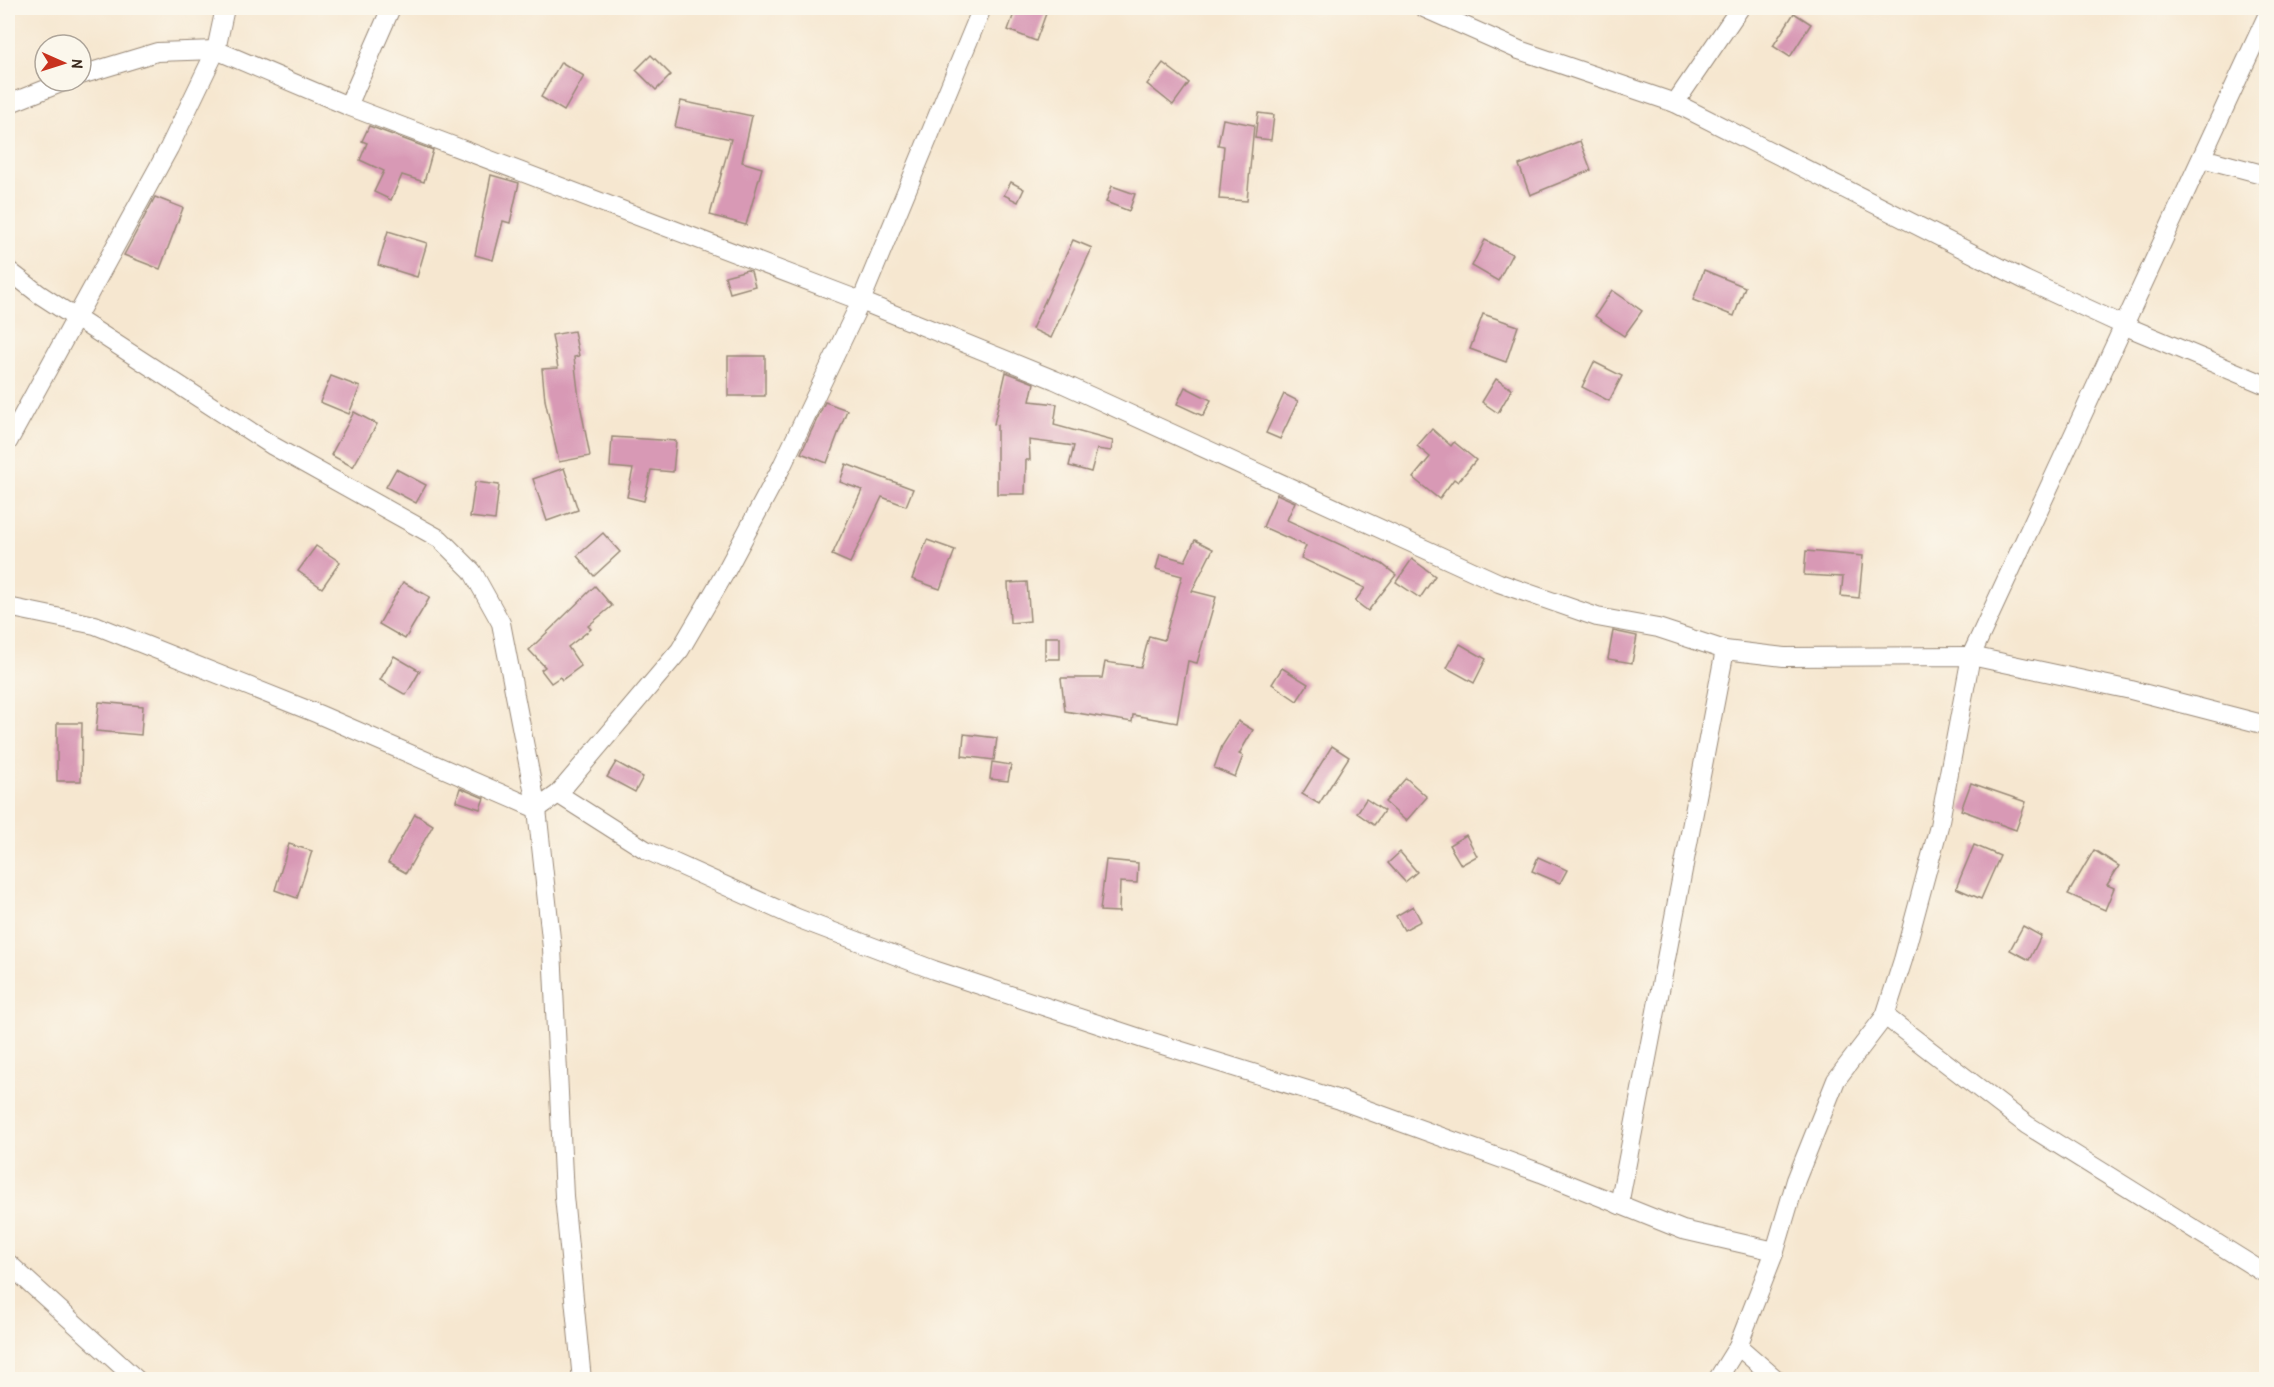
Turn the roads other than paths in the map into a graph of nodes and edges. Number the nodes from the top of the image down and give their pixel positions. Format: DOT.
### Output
graph roads {
  1 [pos="225,8"];
  2 [pos="391,8"];
  3 [pos="982,8"];
  4 [pos="1424,8"];
  5 [pos="1740,8"];
  6 [pos="2266,18"];
  7 [pos="216,50"];
  8 [pos="93,71"];
  9 [pos="36,93"];
  10 [pos="8,104"];
  11 [pos="1675,104"];
  12 [pos="348,106"];
  13 [pos="2202,158"];
  14 [pos="2266,175"];
  15 [pos="8,270"];
  16 [pos="861,301"];
  17 [pos="76,317"];
  18 [pos="2123,325"];
  19 [pos="2266,385"];
  20 [pos="8,442"];
  21 [pos="8,607"];
  22 [pos="1725,650"];
  23 [pos="1971,656"];
  24 [pos="2266,725"];
  25 [pos="558,794"];
  26 [pos="537,809"];
  27 [pos="1885,1016"];
  28 [pos="1619,1205"];
  29 [pos="1775,1251"];
  30 [pos="8,1263"];
  31 [pos="2266,1274"];
  32 [pos="1738,1346"];
  33 [pos="137,1380"];
  34 [pos="582,1380"];
  35 [pos="1717,1380"];
  36 [pos="1777,1380"];
  1 -- 7 [label="street"];
  2 -- 12 [label="street"];
  3 -- 16 [label="street"];
  4 -- 11 [label="street"];
  5 -- 11 [label="street"];
  6 -- 13 [label="street"];
  7 -- 8 [label="street"];
  7 -- 12 [label="street"];
  7 -- 17 [label="street"];
  9 -- 10 [label="street"];
  11 -- 18 [label="street"];
  12 -- 16 [label="street"];
  13 -- 14 [label="street"];
  13 -- 18 [label="street"];
  15 -- 17 [label="street"];
  16 -- 22 [label="street"];
  16 -- 25 [label="street"];
  17 -- 20 [label="street"];
  17 -- 26 [label="street"];
  18 -- 19 [label="street"];
  18 -- 23 [label="street"];
  21 -- 26 [label="street"];
  22 -- 23 [label="street"];
  22 -- 28 [label="street"];
  23 -- 24 [label="street"];
  23 -- 27 [label="street"];
  25 -- 26 [label="street"];
  25 -- 28 [label="street"];
  26 -- 34 [label="street"];
  27 -- 29 [label="street"];
  27 -- 31 [label="street"];
  28 -- 29 [label="street"];
  29 -- 32 [label="street"];
  30 -- 33 [label="street"];
  32 -- 35 [label="street"];
  32 -- 36 [label="street"];
}
